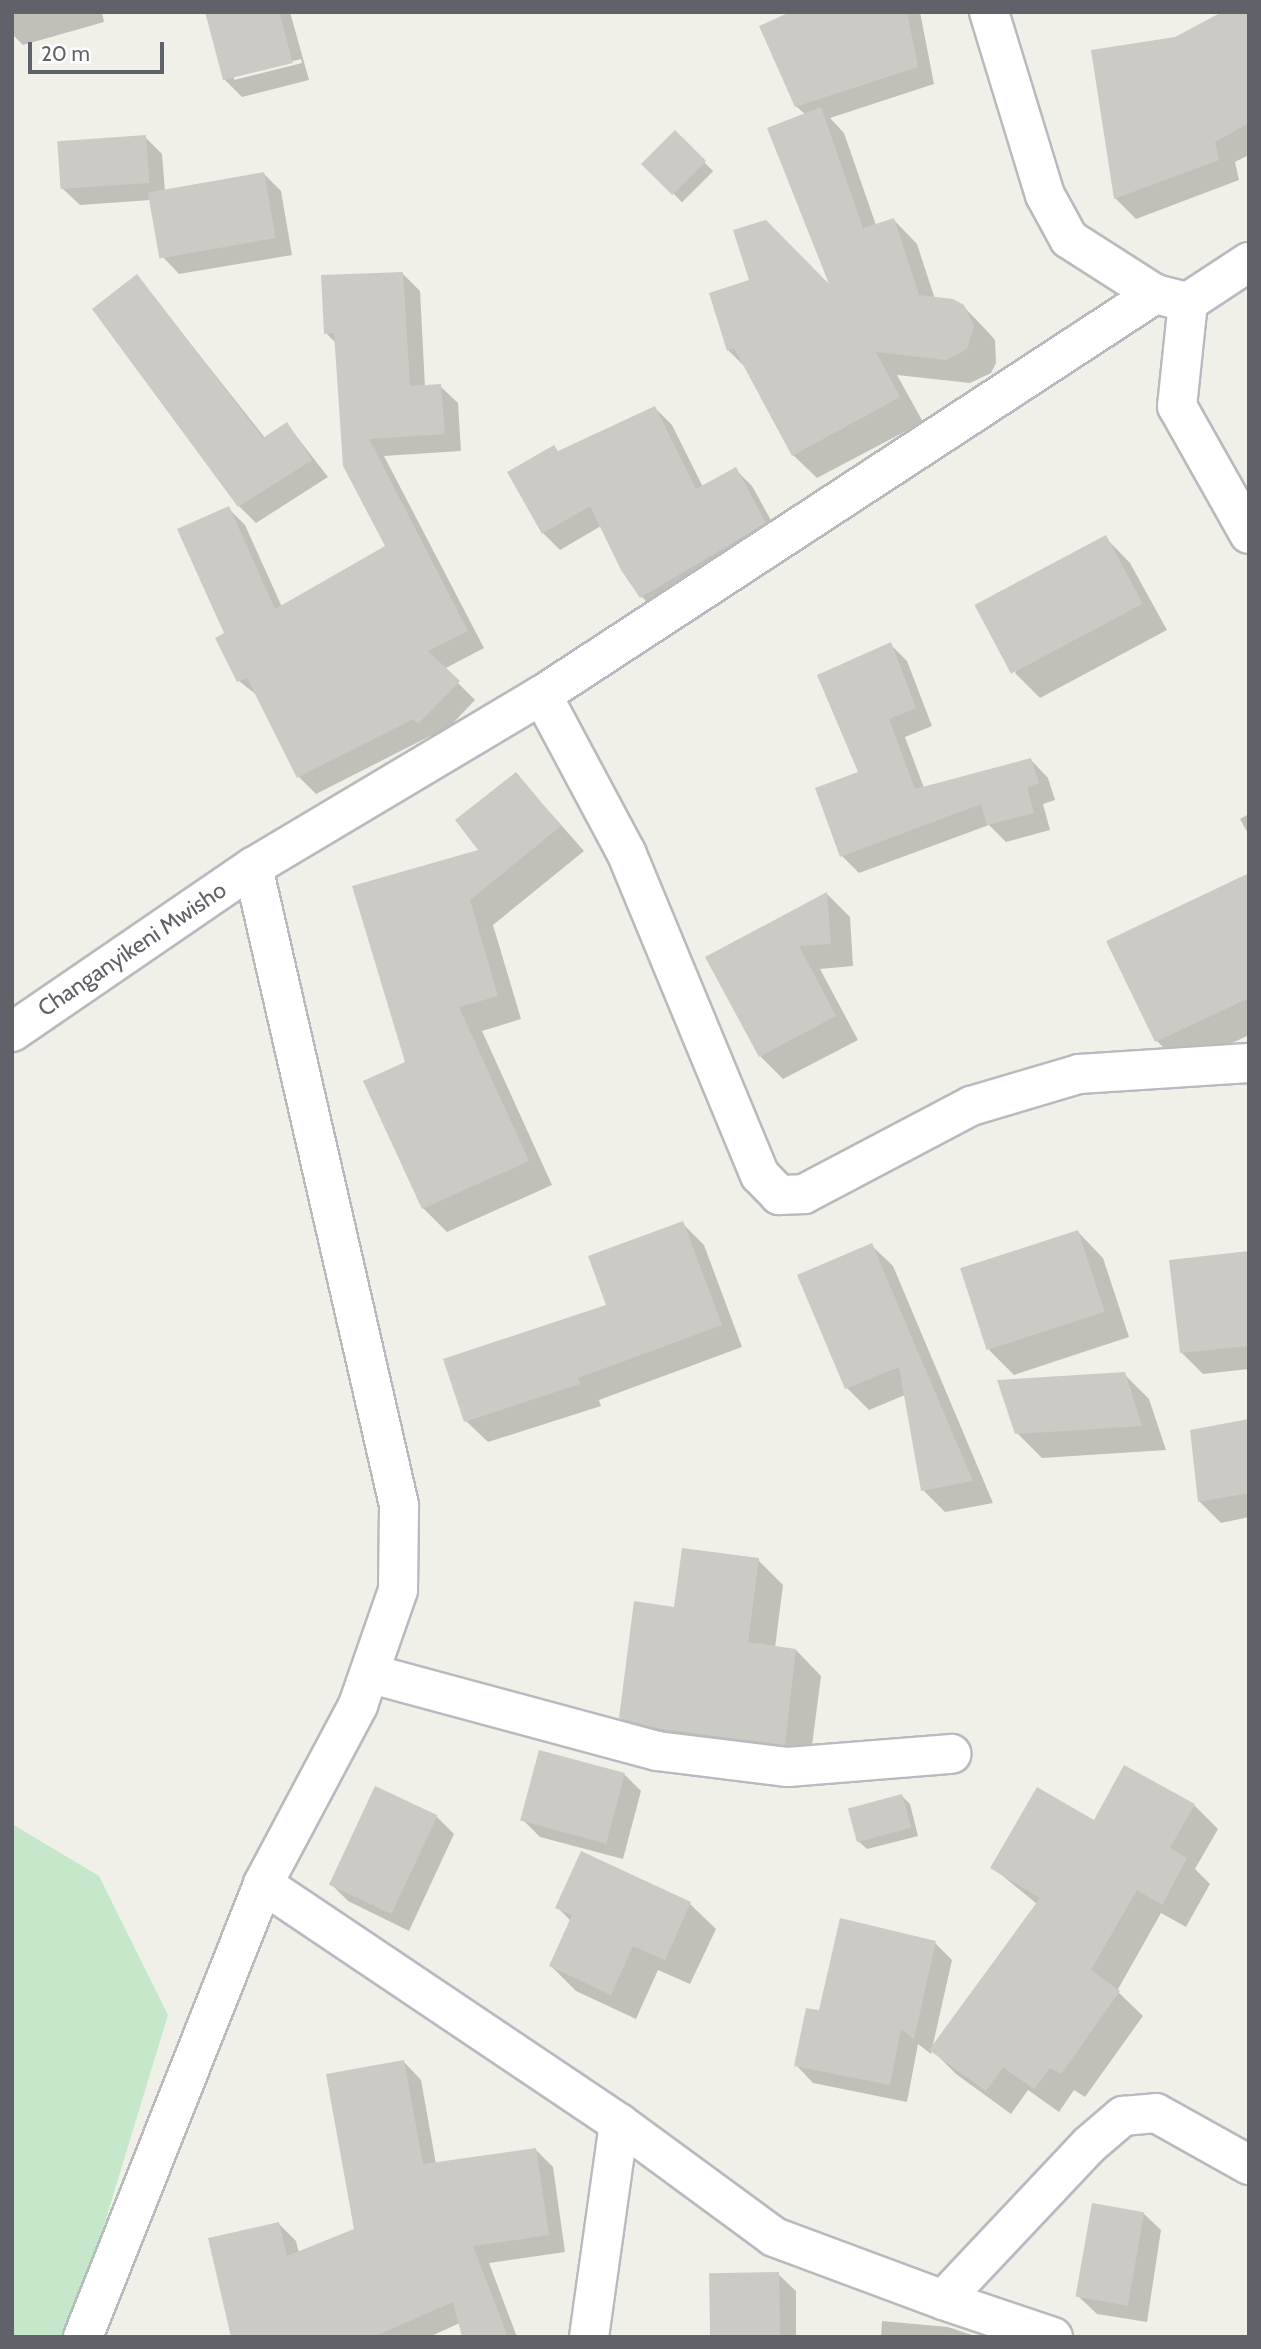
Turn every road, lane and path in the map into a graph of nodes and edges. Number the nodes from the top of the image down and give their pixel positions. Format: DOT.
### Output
graph roads {
  1 [pos="989,12"];
  2 [pos="1249,262"];
  3 [pos="1172,298"];
  4 [pos="1249,534"];
  5 [pos="541,695"];
  6 [pos="253,867"];
  7 [pos="12,1032"];
  8 [pos="1249,1063"];
  9 [pos="372,1674"];
  10 [pos="951,1754"];
  11 [pos="263,1884"];
  12 [pos="619,2123"];
  13 [pos="1249,2165"];
  14 [pos="943,2300"];
  15 [pos="83,2337"];
  16 [pos="589,2337"];
  17 [pos="1053,2337"];
  1 -- 3 [label="street"];
  2 -- 3 [label="street, Changanyikeni Mwisho"];
  3 -- 4 [label="street"];
  3 -- 5 [label="street, Changanyikeni Mwisho"];
  5 -- 6 [label="street, Changanyikeni Mwisho"];
  5 -- 8 [label="street"];
  6 -- 7 [label="street, Changanyikeni Mwisho"];
  6 -- 9 [label="street"];
  9 -- 10 [label="street"];
  9 -- 11 [label="street"];
  11 -- 12 [label="street"];
  11 -- 15 [label="street"];
  12 -- 14 [label="street"];
  12 -- 16 [label="street"];
  13 -- 14 [label="street"];
  14 -- 17 [label="street"];
}
